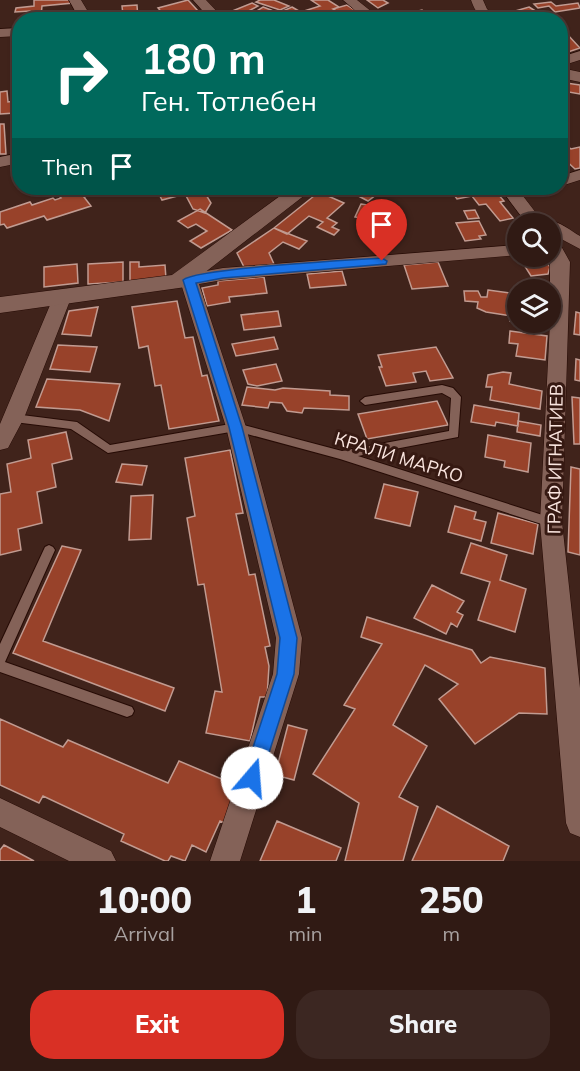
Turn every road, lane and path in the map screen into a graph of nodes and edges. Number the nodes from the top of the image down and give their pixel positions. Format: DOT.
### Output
graph roads {
  1 [pos="199,0"];
  2 [pos="349,0"];
  3 [pos="211,12"];
  4 [pos="365,12"];
  5 [pos="295,195"];
  6 [pos="514,195"];
  7 [pos="524,207"];
  8 [pos="528,213"];
  9 [pos="529,213"];
  10 [pos="561,240"];
  11 [pos="580,245"];
  12 [pos="507,251"];
  13 [pos="561,267"];
  14 [pos="183,281"];
  15 [pos="62,298"];
  16 [pos="0,305"];
  17 [pos="365,401"];
  18 [pos="14,418"];
  19 [pos="236,427"];
  20 [pos="0,442"];
  21 [pos="340,456"];
  22 [pos="551,522"];
  23 [pos="49,550"];
  24 [pos="0,658"];
  25 [pos="0,666"];
  26 [pos="127,711"];
  27 [pos="0,812"];
  28 [pos="580,823"];
  29 [pos="101,861"];
  30 [pos="225,861"];
  1 -- 3 [label="street"];
  2 -- 4 [label="street"];
  5 -- 14 [label="street"];
  6 -- 7 [label="street"];
  7 -- 8 [label="street"];
  7 -- 9 [label="street"];
  10 -- 11 [label="street"];
  12 -- 14 [label="street"];
  13 -- 22 [label="street, ГРАФ ИГНАТИЕВ"];
  14 -- 15 [label="street"];
  14 -- 19 [label="street"];
  15 -- 16 [label="street"];
  15 -- 18 [label="street"];
  17 -- 21 [label="lane"];
  18 -- 19 [label="lane"];
  18 -- 20 [label="street"];
  19 -- 21 [label="lane, КРАЛИ МАРКО"];
  19 -- 30 [label="street"];
  21 -- 22 [label="lane, КРАЛИ МАРКО"];
  22 -- 28 [label="street, ГРАФ ИГНАТИЕВ"];
  23 -- 24 [label="lane"];
  25 -- 26 [label="lane"];
  27 -- 29 [label="street"];
}
